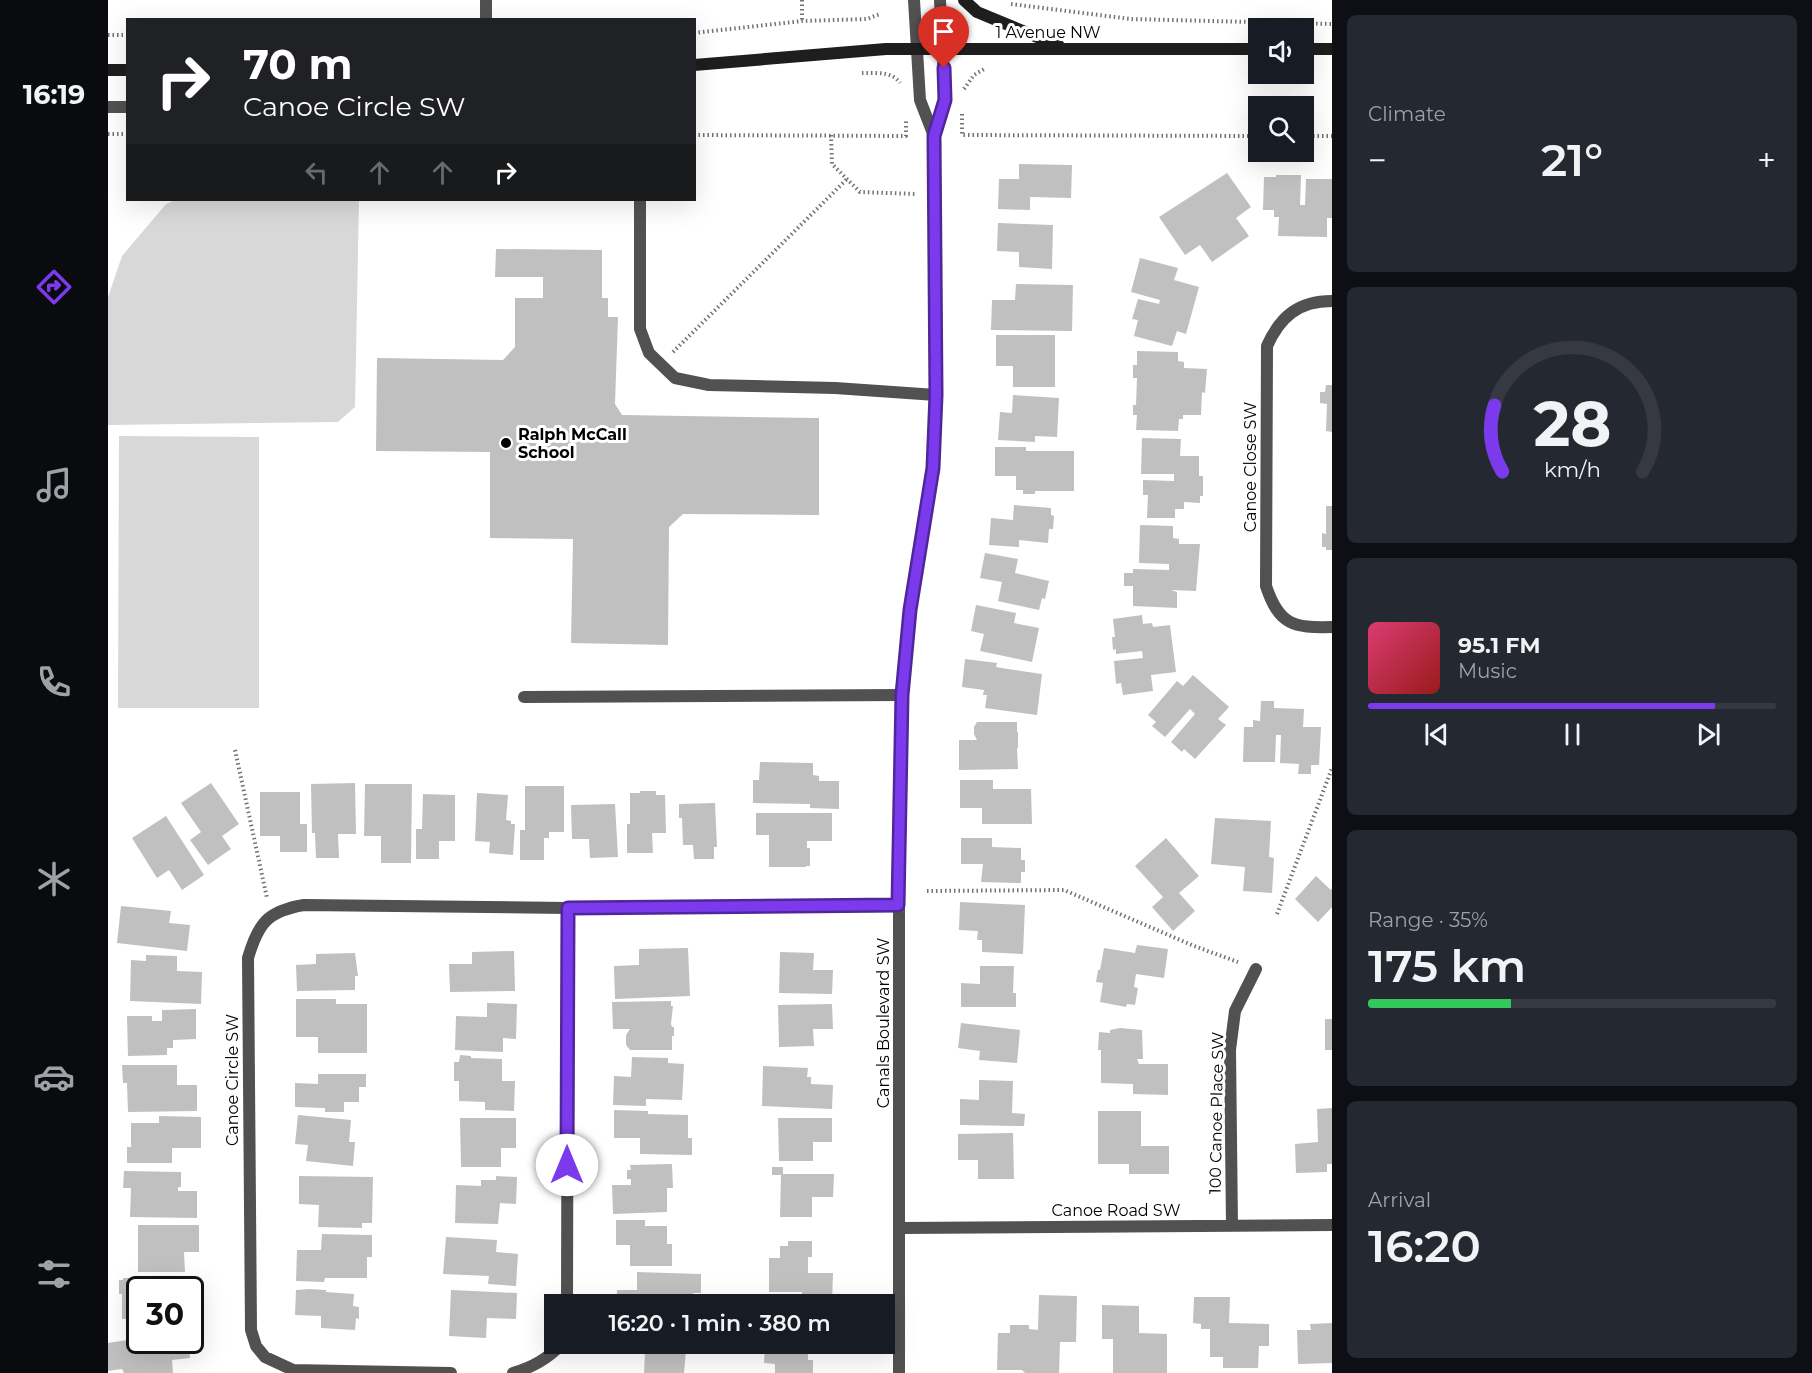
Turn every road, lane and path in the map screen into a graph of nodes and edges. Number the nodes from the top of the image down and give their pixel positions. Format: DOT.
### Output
graph roads {
  1 [pos="486,0"];
  2 [pos="802,0"];
  3 [pos="914,0"];
  4 [pos="940,0"];
  5 [pos="964,0"];
  6 [pos="1001,3"];
  7 [pos="880,14"];
  8 [pos="486,18"];
  9 [pos="802,21"];
  10 [pos="1332,24"];
  11 [pos="696,33"];
  12 [pos="108,35"];
  13 [pos="126,35"];
  14 [pos="917,48"];
  15 [pos="943,48"];
  16 [pos="1065,48"];
  17 [pos="1248,49"];
  18 [pos="1314,49"];
  19 [pos="1332,49"];
  20 [pos="696,65"];
  21 [pos="988,68"];
  22 [pos="108,70"];
  23 [pos="126,70"];
  24 [pos="862,73"];
  25 [pos="901,85"];
  26 [pos="962,99"];
  27 [pos="108,107"];
  28 [pos="126,107"];
  29 [pos="962,111"];
  30 [pos="906,113"];
  31 [pos="108,134"];
  32 [pos="126,134"];
  33 [pos="696,135"];
  34 [pos="831,135"];
  35 [pos="934,136"];
  36 [pos="1248,136"];
  37 [pos="1314,136"];
  38 [pos="1332,136"];
  39 [pos="847,179"];
  40 [pos="934,194"];
  41 [pos="639,201"];
  42 [pos="1332,301"];
  43 [pos="660,365"];
  44 [pos="936,395"];
  45 [pos="1332,627"];
  46 [pos="902,695"];
  47 [pos="524,697"];
  48 [pos="235,750"];
  49 [pos="1332,768"];
  50 [pos="927,891"];
  51 [pos="898,905"];
  52 [pos="568,908"];
  53 [pos="1277,914"];
  54 [pos="271,916"];
  55 [pos="1256,969"];
  56 [pos="1232,1226"];
  57 [pos="1332,1226"];
  58 [pos="900,1228"];
  59 [pos="567,1294"];
  60 [pos="553,1354"];
  61 [pos="451,1373"];
  62 [pos="513,1373"];
  63 [pos="899,1373"];
  1 -- 8 [label="street"];
  2 -- 9 [label="path"];
  3 -- 14 [label="street, Canals Boulevard SW"];
  4 -- 15 [label="street, Canals Boulevard SW"];
  5 -- 16 [label="street"];
  6 -- 10 [label="path"];
  7 -- 9 [label="path"];
  9 -- 11 [label="path"];
  12 -- 13 [label="path"];
  14 -- 15 [label="street, 1 Avenue NW"];
  14 -- 20 [label="street, 1 Avenue NW"];
  14 -- 35 [label="street, Canals Boulevard SW"];
  15 -- 16 [label="street, 1 Avenue NW"];
  15 -- 35 [label="street, Canals Boulevard SW"];
  16 -- 17 [label="street, 1 Avenue NW"];
  18 -- 19 [label="street"];
  21 -- 26 [label="path"];
  22 -- 23 [label="street"];
  24 -- 25 [label="path"];
  27 -- 28 [label="street"];
  29 -- 36 [label="path"];
  30 -- 34 [label="path"];
  31 -- 32 [label="path"];
  33 -- 34 [label="path"];
  34 -- 39 [label="path"];
  35 -- 40 [label="street, Canals Boulevard SW"];
  37 -- 38 [label="path"];
  39 -- 40 [label="path"];
  39 -- 43 [label="path"];
  40 -- 44 [label="street, Canals Boulevard SW"];
  41 -- 43 [label="street"];
  42 -- 45 [label="street, Canoe Close SW"];
  43 -- 44 [label="street"];
  44 -- 46 [label="street, Canals Boulevard SW"];
  46 -- 47 [label="street"];
  46 -- 51 [label="street, Canals Boulevard SW"];
  48 -- 54 [label="path"];
  49 -- 53 [label="path"];
  50 -- 55 [label="path"];
  51 -- 52 [label="street"];
  51 -- 58 [label="street, Canals Boulevard SW"];
  52 -- 54 [label="street"];
  52 -- 59 [label="street"];
  54 -- 61 [label="street, Canoe Circle SW"];
  55 -- 56 [label="street, 100 Canoe Place SW"];
  56 -- 57 [label="street, Canoe Road SW"];
  56 -- 58 [label="street, Canoe Road SW"];
  58 -- 63 [label="street, Canals Boulevard SW"];
  60 -- 62 [label="street"];
}
